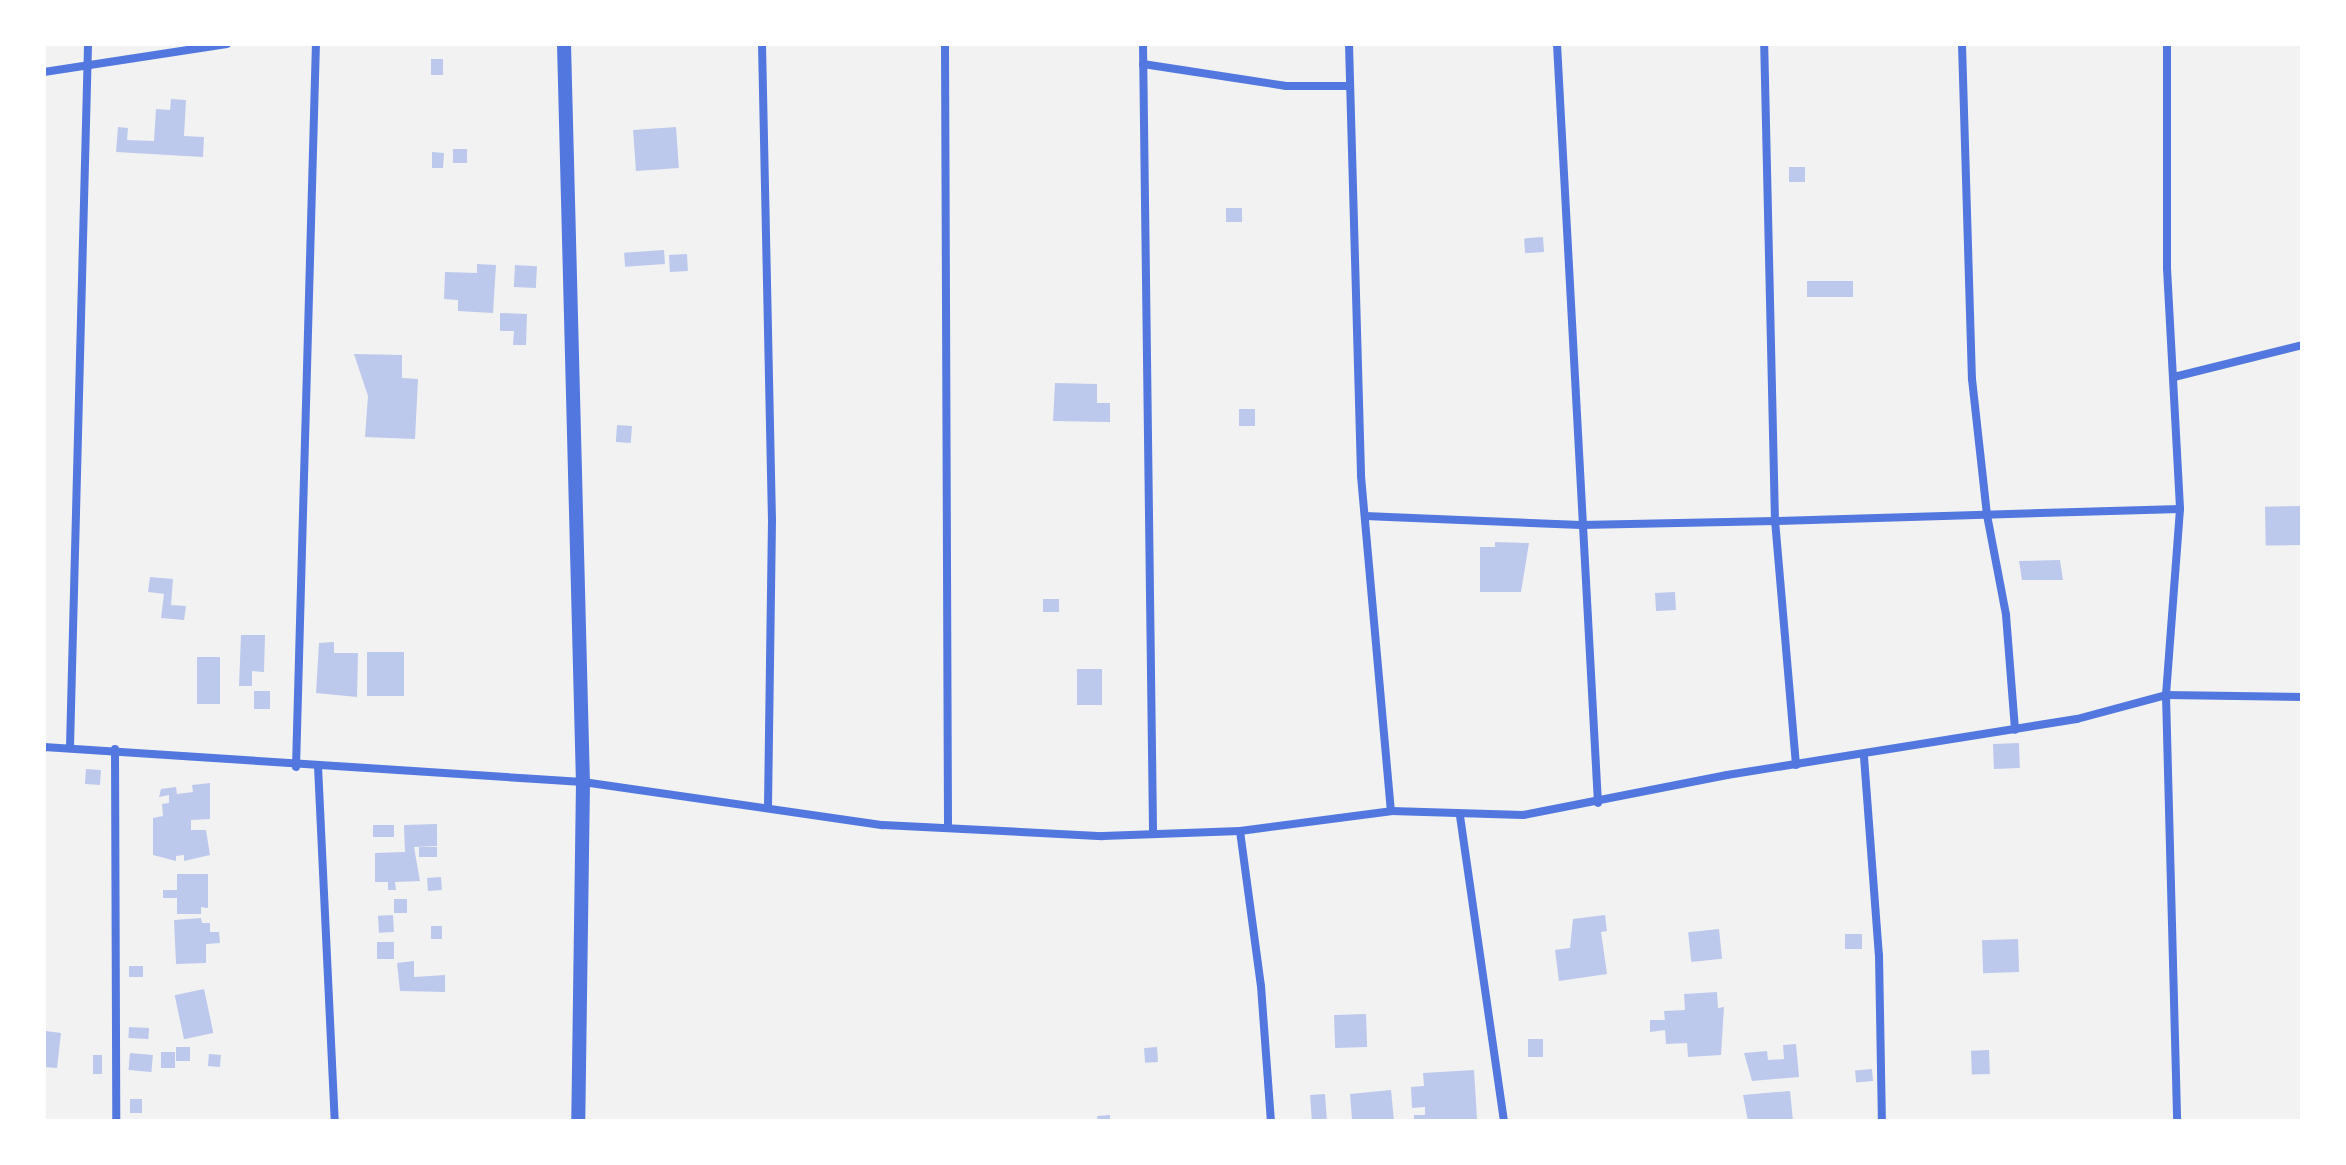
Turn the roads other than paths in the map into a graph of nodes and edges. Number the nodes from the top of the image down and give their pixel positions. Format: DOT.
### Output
graph roads {
  1 [pos="88,44"];
  2 [pos="227,44"];
  3 [pos="316,44"];
  4 [pos="564,44"];
  5 [pos="762,44"];
  6 [pos="945,44"];
  7 [pos="1143,44"];
  8 [pos="1349,44"];
  9 [pos="1557,44"];
  10 [pos="1764,44"];
  11 [pos="1962,44"];
  12 [pos="2167,44"];
  13 [pos="91,63"];
  14 [pos="1143,64"];
  15 [pos="44,72"];
  16 [pos="1350,86"];
  17 [pos="2302,345"];
  18 [pos="2174,377"];
  19 [pos="2180,509"];
  20 [pos="1987,515"];
  21 [pos="1365,516"];
  22 [pos="1775,521"];
  23 [pos="1581,525"];
  24 [pos="2166,695"];
  25 [pos="2302,697"];
  26 [pos="2015,730"];
  27 [pos="44,747"];
  28 [pos="70,747"];
  29 [pos="115,749"];
  30 [pos="1864,757"];
  31 [pos="1796,765"];
  32 [pos="318,766"];
  33 [pos="296,767"];
  34 [pos="583,782"];
  35 [pos="1598,803"];
  36 [pos="768,805"];
  37 [pos="1391,811"];
  38 [pos="1460,816"];
  39 [pos="948,828"];
  40 [pos="1240,831"];
  41 [pos="1153,834"];
  42 [pos="116,1121"];
  43 [pos="335,1121"];
  44 [pos="578,1121"];
  45 [pos="1271,1121"];
  46 [pos="1504,1121"];
  47 [pos="1882,1121"];
  48 [pos="2177,1121"];
  1 -- 13 [label="street"];
  2 -- 13 [label="street"];
  3 -- 33 [label="street"];
  4 -- 34 [label="street"];
  5 -- 36 [label="street"];
  6 -- 39 [label="street"];
  7 -- 14 [label="street"];
  8 -- 16 [label="street"];
  9 -- 23 [label="street"];
  10 -- 22 [label="street"];
  11 -- 20 [label="street"];
  12 -- 18 [label="street"];
  13 -- 15 [label="street"];
  13 -- 28 [label="street"];
  14 -- 16 [label="street"];
  14 -- 41 [label="street"];
  16 -- 21 [label="street"];
  17 -- 18 [label="street"];
  18 -- 19 [label="street"];
  19 -- 20 [label="street"];
  19 -- 24 [label="street"];
  20 -- 22 [label="street"];
  20 -- 26 [label="street"];
  21 -- 23 [label="street"];
  21 -- 37 [label="street"];
  22 -- 23 [label="street"];
  22 -- 31 [label="street"];
  23 -- 35 [label="street"];
  24 -- 25 [label="street"];
  24 -- 26 [label="street"];
  24 -- 48 [label="street"];
  26 -- 30 [label="street"];
  27 -- 28 [label="street"];
  28 -- 29 [label="street"];
  29 -- 33 [label="street"];
  29 -- 42 [label="street"];
  30 -- 31 [label="street"];
  30 -- 47 [label="street"];
  31 -- 35 [label="street"];
  32 -- 33 [label="street"];
  32 -- 34 [label="street"];
  32 -- 43 [label="street"];
  34 -- 36 [label="street"];
  34 -- 44 [label="street"];
  35 -- 38 [label="street"];
  36 -- 39 [label="street"];
  37 -- 38 [label="street"];
  37 -- 40 [label="street"];
  38 -- 46 [label="street"];
  39 -- 41 [label="street"];
  40 -- 41 [label="street"];
  40 -- 45 [label="street"];
}
